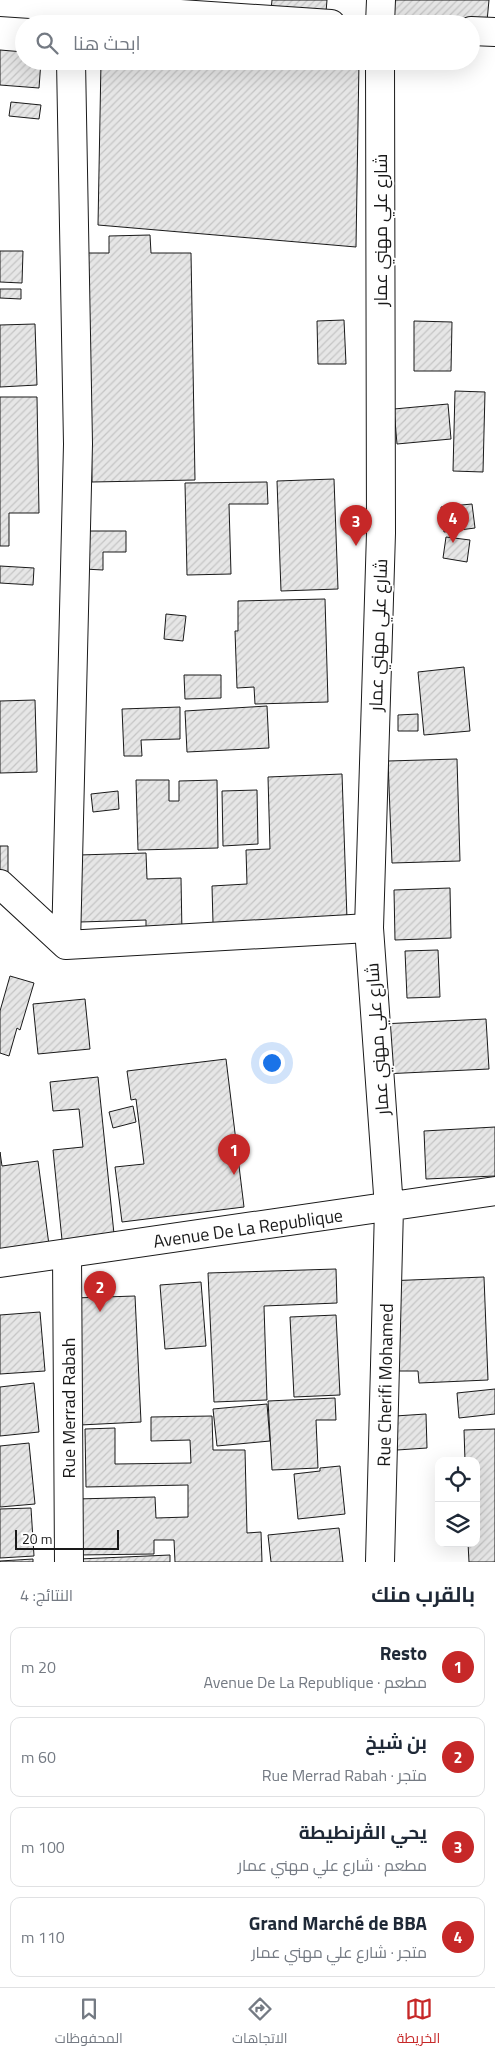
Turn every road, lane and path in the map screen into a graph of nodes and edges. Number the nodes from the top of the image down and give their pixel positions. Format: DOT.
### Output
graph roads {
  1 [pos="380,0"];
  2 [pos="0,2"];
  3 [pos="70,15"];
  4 [pos="380,15"];
  5 [pos="480,31"];
  6 [pos="495,32"];
  7 [pos="71,70"];
  8 [pos="380,70"];
  9 [pos="0,884"];
  10 [pos="369,928"];
  11 [pos="66,945"];
  12 [pos="495,1191"];
  13 [pos="389,1208"];
  14 [pos="66,1254"];
  15 [pos="0,1262"];
  16 [pos="69,1562"];
  17 [pos="380,1562"];
  1 -- 4 [label="street"];
  2 -- 3 [label="street"];
  5 -- 6 [label="street"];
  7 -- 11 [label="street"];
  8 -- 10 [label="street, شارع علي مهني عمار"];
  9 -- 11 [label="street"];
  10 -- 11 [label="street"];
  10 -- 13 [label="street, شارع علي مهني عمار"];
  12 -- 13 [label="street, Avenue De La Republique"];
  13 -- 14 [label="street, Avenue De La Republique"];
  13 -- 17 [label="street, Rue Cherifi Mohamed"];
  14 -- 15 [label="street, Avenue De La Republique"];
  14 -- 16 [label="street, Rue Merrad Rabah"];
}
